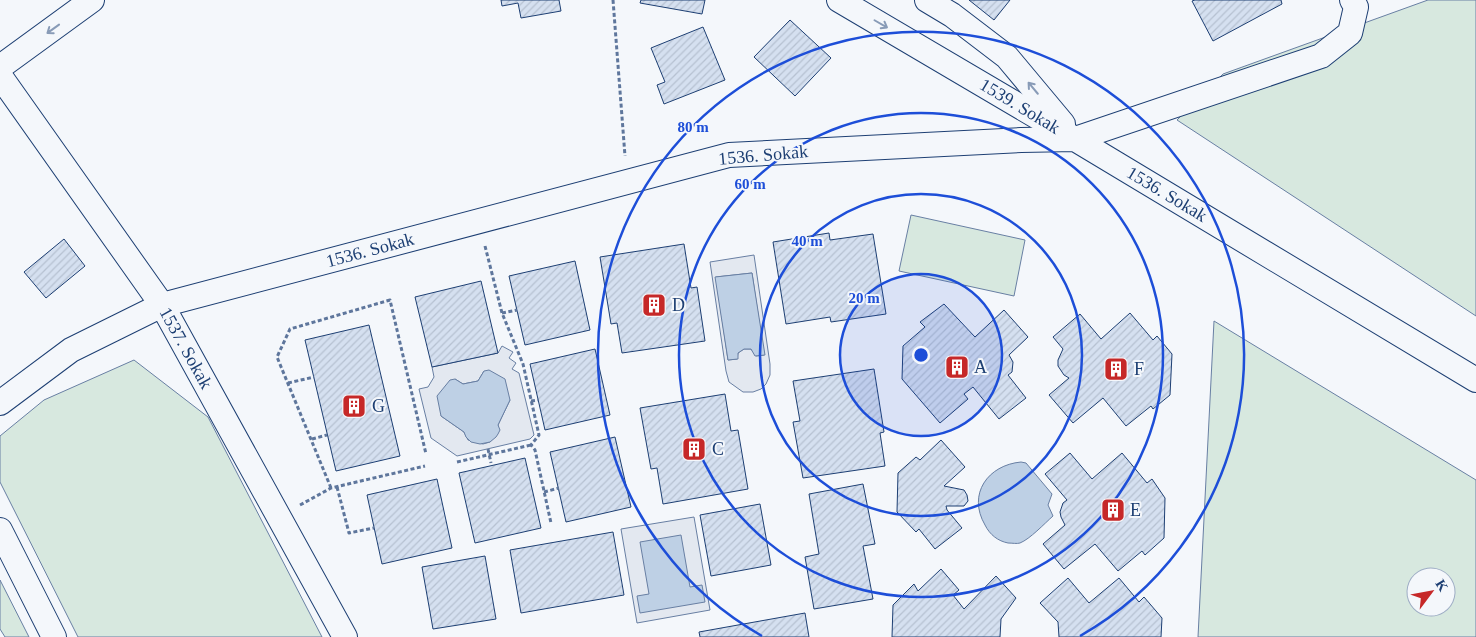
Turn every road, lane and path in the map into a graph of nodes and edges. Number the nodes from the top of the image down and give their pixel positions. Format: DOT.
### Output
graph roads {
  1 [pos="92,0"];
  2 [pos="613,0"];
  3 [pos="839,0"];
  4 [pos="927,0"];
  5 [pos="1359,2"];
  6 [pos="0,67"];
  7 [pos="0,76"];
  8 [pos="1075,139"];
  9 [pos="627,182"];
  10 [pos="479,221"];
  11 [pos="162,305"];
  12 [pos="518,310"];
  13 [pos="502,313"];
  14 [pos="314,378"];
  15 [pos="1476,380"];
  16 [pos="288,383"];
  17 [pos="538,400"];
  18 [pos="531,401"];
  19 [pos="0,403"];
  20 [pos="328,435"];
  21 [pos="312,439"];
  22 [pos="531,445"];
  23 [pos="488,449"];
  24 [pos="426,454"];
  25 [pos="489,454"];
  26 [pos="457,462"];
  27 [pos="491,463"];
  28 [pos="425,466"];
  29 [pos="338,487"];
  30 [pos="331,488"];
  31 [pos="559,488"];
  32 [pos="544,492"];
  33 [pos="278,516"];
  34 [pos="551,523"];
  35 [pos="374,528"];
  36 [pos="0,530"];
  37 [pos="54,637"];
  38 [pos="345,637"];
  1 -- 6 [label="street, one-way"];
  2 -- 9 [label="path"];
  3 -- 8 [label="street, 1539. Sokak, one-way"];
  8 -- 4 [label="street, 1539. Sokak, one-way"];
  5 -- 8 [label="street"];
  7 -- 11 [label="street, 1537. Sokak"];
  8 -- 9 [label="street, 1536. Sokak"];
  8 -- 15 [label="street, 1536. Sokak"];
  9 -- 10 [label="street, 1536. Sokak"];
  10 -- 11 [label="street, 1536. Sokak"];
  10 -- 13 [label="path"];
  11 -- 19 [label="street, 1536. Sokak"];
  11 -- 33 [label="street, 1537. Sokak"];
  12 -- 13 [label="path"];
  13 -- 18 [label="path"];
  14 -- 16 [label="path"];
  16 -- 21 [label="path"];
  16 -- 24 [label="path"];
  17 -- 18 [label="path"];
  18 -- 22 [label="path"];
  20 -- 21 [label="path"];
  21 -- 30 [label="path"];
  22 -- 25 [label="path"];
  22 -- 32 [label="path"];
  23 -- 25 [label="path"];
  25 -- 26 [label="path"];
  25 -- 27 [label="path"];
  28 -- 29 [label="path"];
  29 -- 30 [label="path"];
  29 -- 35 [label="path"];
  30 -- 33 [label="path"];
  31 -- 32 [label="path"];
  32 -- 34 [label="path"];
  33 -- 38 [label="street, 1537. Sokak"];
  36 -- 37 [label="street"];
}
